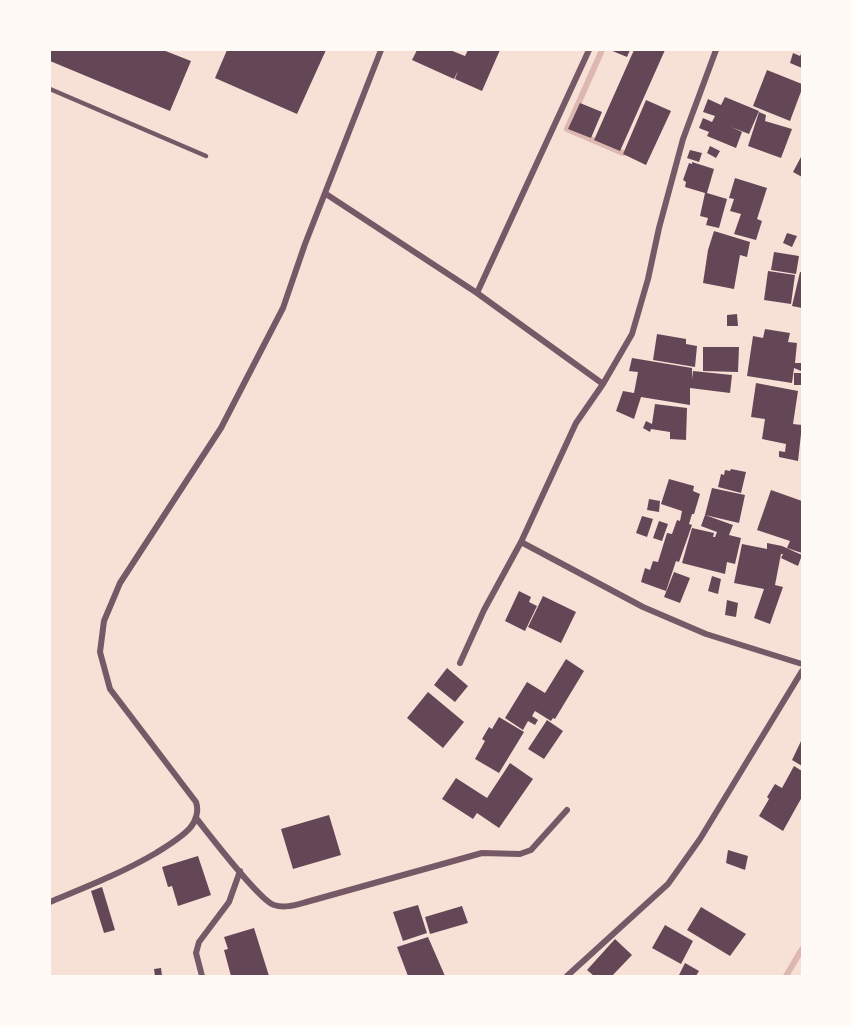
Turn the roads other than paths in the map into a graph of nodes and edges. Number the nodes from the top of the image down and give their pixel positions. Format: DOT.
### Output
graph roads {
  1 [pos="381,50"];
  2 [pos="589,50"];
  3 [pos="716,50"];
  4 [pos="50,89"];
  5 [pos="206,156"];
  6 [pos="326,194"];
  7 [pos="477,293"];
  8 [pos="603,384"];
  9 [pos="521,542"];
  10 [pos="460,663"];
  11 [pos="802,664"];
  12 [pos="802,671"];
  13 [pos="567,810"];
  14 [pos="196,818"];
  15 [pos="240,871"];
  16 [pos="50,902"];
  17 [pos="202,976"];
  18 [pos="567,976"];
  1 -- 6 [label="street"];
  2 -- 7 [label="street"];
  3 -- 8 [label="street"];
  4 -- 5 [label="lane"];
  6 -- 7 [label="street"];
  6 -- 14 [label="street"];
  7 -- 8 [label="street"];
  8 -- 9 [label="street"];
  9 -- 10 [label="street"];
  9 -- 11 [label="street"];
  12 -- 18 [label="street"];
  13 -- 15 [label="street"];
  14 -- 15 [label="street"];
  14 -- 16 [label="street"];
  15 -- 17 [label="street"];
}
